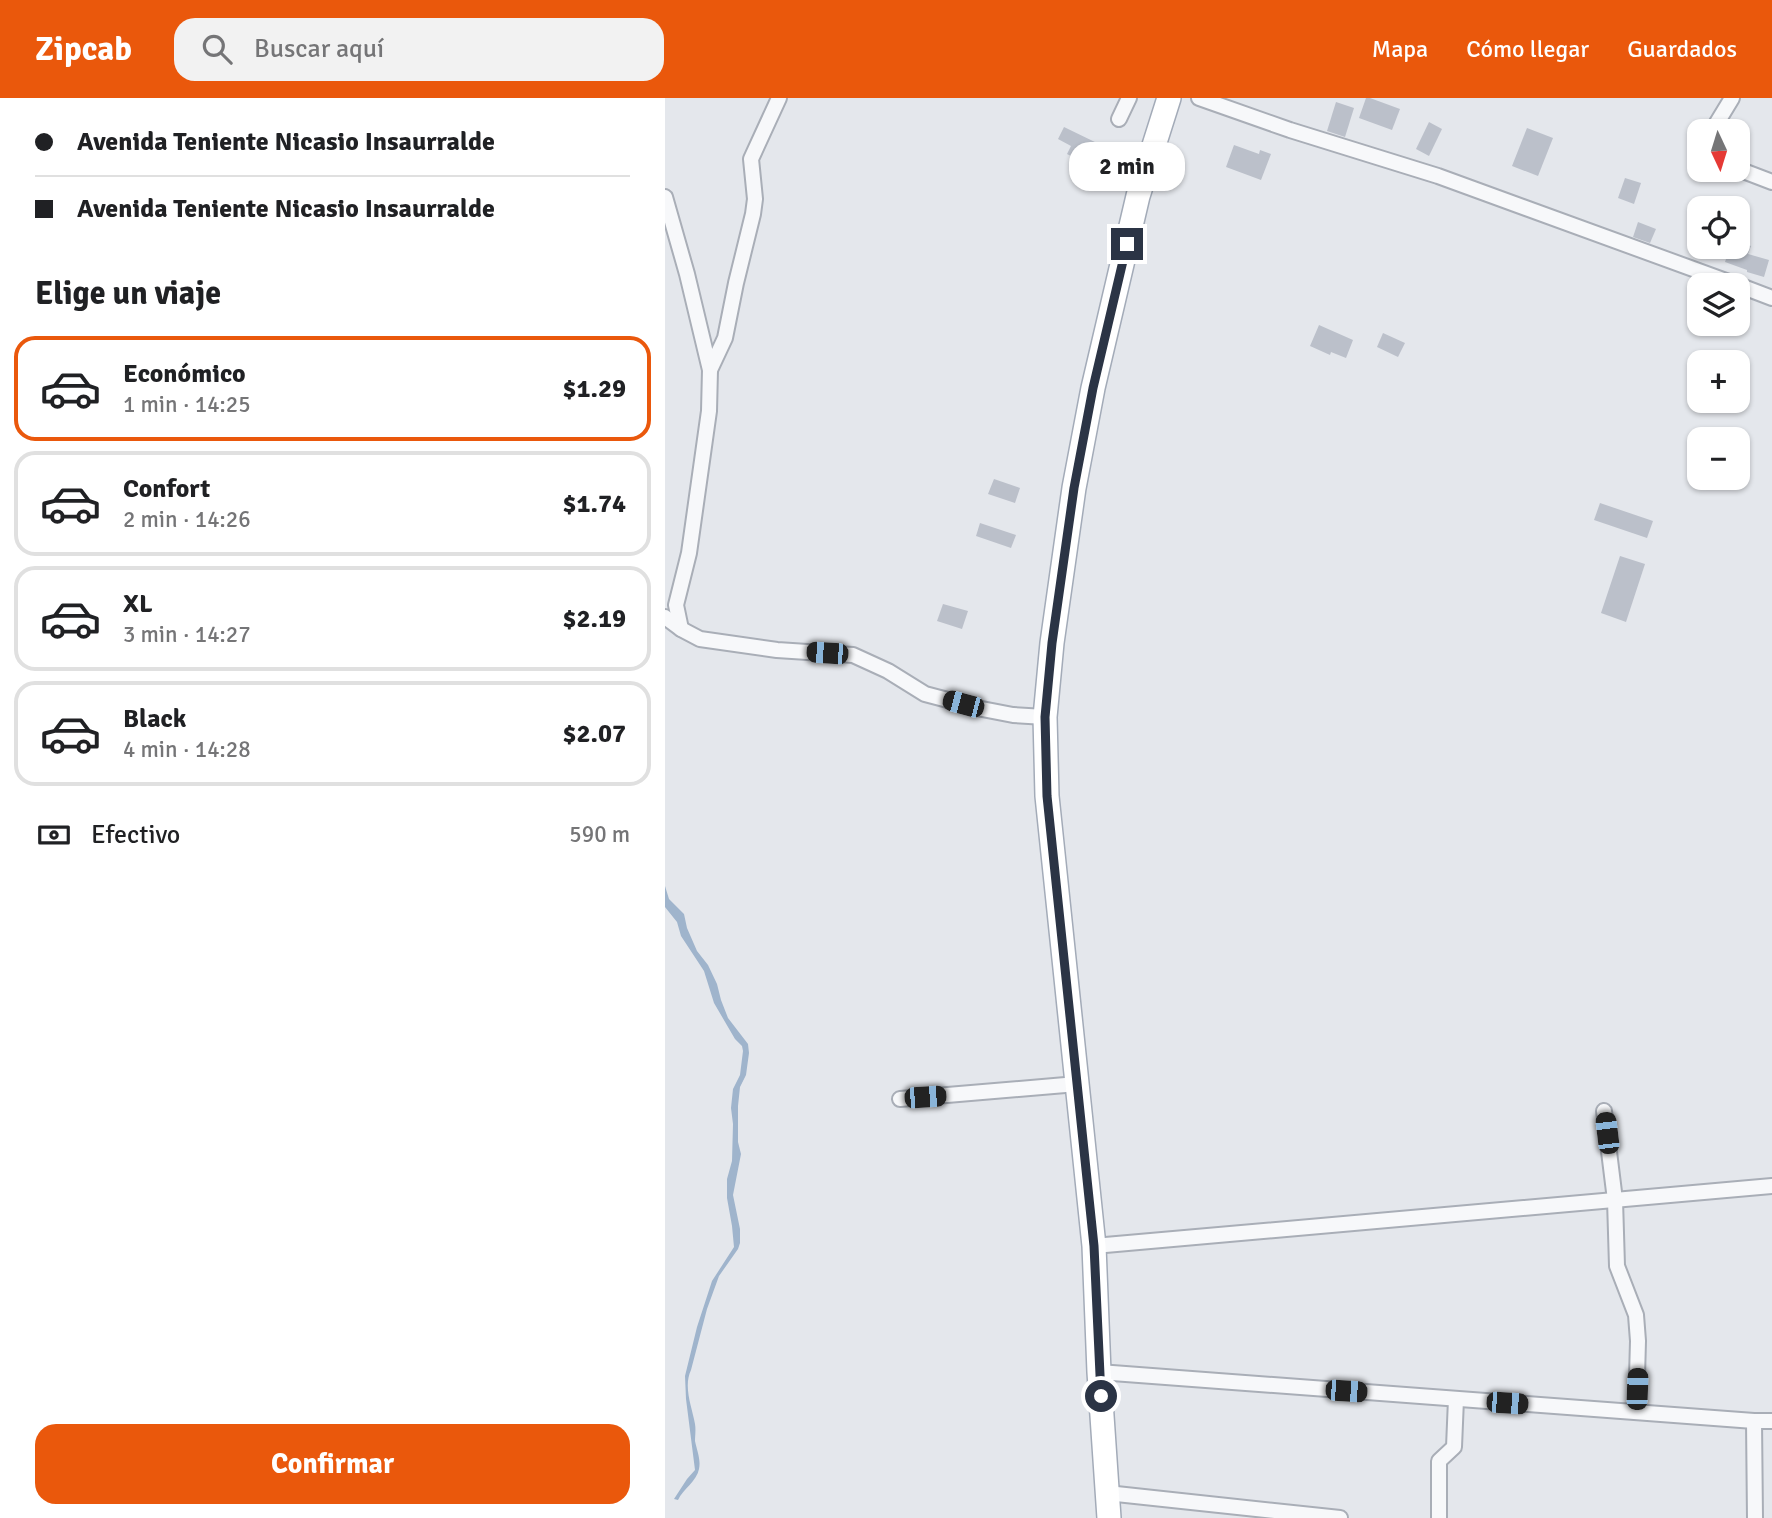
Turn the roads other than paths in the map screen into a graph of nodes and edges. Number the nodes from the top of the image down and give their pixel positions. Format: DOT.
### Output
graph roads {
  1 [pos="779,98"];
  2 [pos="1129,98"];
  3 [pos="1169,98"];
  4 [pos="1732,98"];
  5 [pos="1206,99"];
  6 [pos="1119,119"];
  7 [pos="1719,119"];
  8 [pos="1750,174"];
  9 [pos="1772,182"];
  10 [pos="665,197"];
  11 [pos="1704,273"];
  12 [pos="1750,290"];
  13 [pos="1772,298"];
  14 [pos="710,370"];
  15 [pos="665,617"];
  16 [pos="681,629"];
  17 [pos="1045,717"];
  18 [pos="1077,1084"];
  19 [pos="900,1099"];
  20 [pos="1604,1111"];
  21 [pos="1772,1186"];
  22 [pos="1615,1200"];
  23 [pos="1094,1246"];
  24 [pos="1099,1372"];
  25 [pos="1455,1399"];
  26 [pos="1636,1412"];
  27 [pos="1772,1421"];
  28 [pos="1753,1422"];
  29 [pos="1107,1493"];
  30 [pos="1109,1518"];
  31 [pos="1340,1518"];
  32 [pos="1439,1518"];
  33 [pos="1755,1518"];
  1 -- 14 [label="street"];
  2 -- 6 [label="street"];
  3 -- 17 [label="main road"];
  4 -- 7 [label="street"];
  5 -- 11 [label="street"];
  8 -- 9 [label="street"];
  10 -- 14 [label="street"];
  12 -- 13 [label="street"];
  14 -- 16 [label="street"];
  15 -- 16 [label="street"];
  16 -- 17 [label="street"];
  17 -- 18 [label="main road"];
  18 -- 19 [label="street"];
  18 -- 23 [label="main road"];
  20 -- 22 [label="street"];
  21 -- 22 [label="street"];
  22 -- 23 [label="street"];
  22 -- 26 [label="street"];
  23 -- 24 [label="main road"];
  24 -- 25 [label="street"];
  24 -- 29 [label="main road"];
  25 -- 26 [label="street"];
  25 -- 32 [label="street"];
  26 -- 28 [label="street"];
  27 -- 28 [label="street"];
  28 -- 33 [label="street"];
  29 -- 30 [label="main road"];
  29 -- 31 [label="street"];
}
